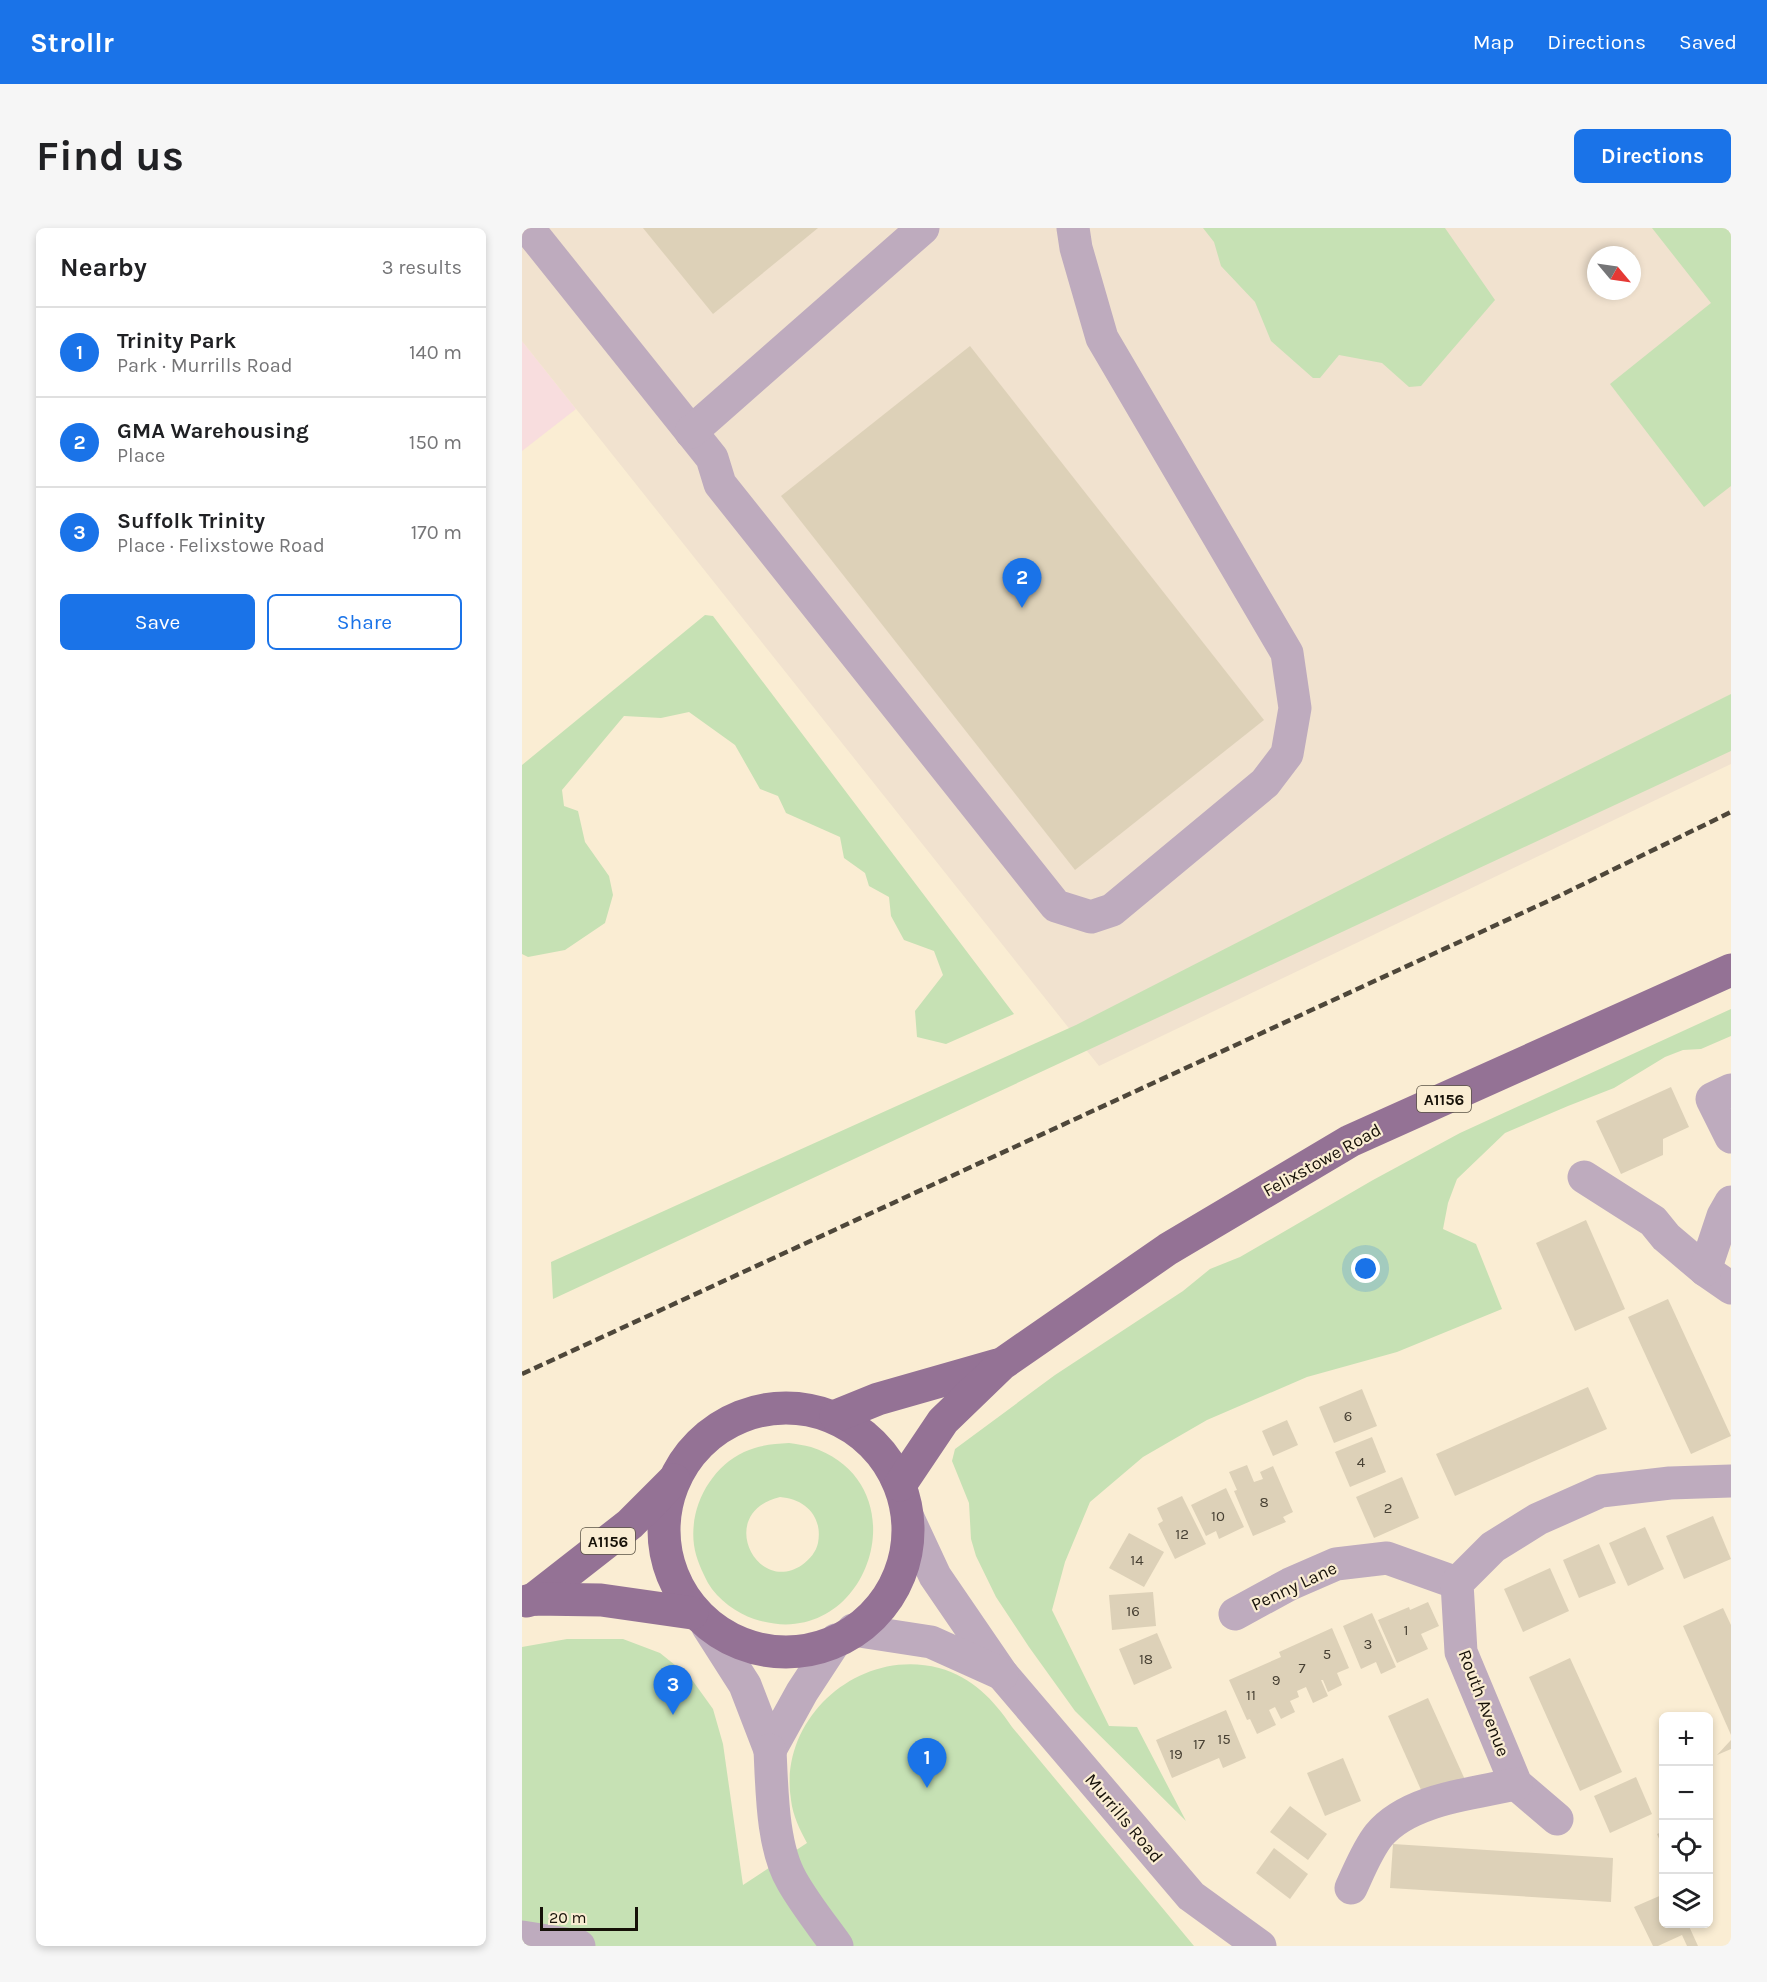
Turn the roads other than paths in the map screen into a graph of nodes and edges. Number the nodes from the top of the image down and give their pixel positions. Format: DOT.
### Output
graph roads {
  1 [pos="528,228"];
  2 [pos="923,228"];
  3 [pos="1073,228"];
  4 [pos="692,432"];
  5 [pos="1731,969"];
  6 [pos="1731,1089"];
  7 [pos="1731,1137"];
  8 [pos="1584,1178"];
  9 [pos="1731,1202"];
  10 [pos="1718,1279"];
  11 [pos="1002,1364"];
  12 [pos="836,1416"];
  13 [pos="677,1477"];
  14 [pos="1731,1481"];
  15 [pos="900,1485"];
  16 [pos="908,1518"];
  17 [pos="1457,1583"];
  18 [pos="528,1601"];
  19 [pos="1235,1614"];
  20 [pos="700,1620"];
  21 [pos="844,1635"];
  22 [pos="1002,1674"];
  23 [pos="770,1750"];
  24 [pos="1516,1784"];
  25 [pos="1557,1819"];
  26 [pos="1351,1888"];
  27 [pos="522,1937"];
  28 [pos="579,1946"];
  29 [pos="837,1946"];
  30 [pos="1260,1946"];
  1 -- 4 [label="street"];
  2 -- 4 [label="street"];
  3 -- 4 [label="street"];
  5 -- 11 [label="main road, Felixstowe Road / A1156"];
  6 -- 7 [label="street"];
  8 -- 10 [label="street"];
  9 -- 10 [label="street"];
  11 -- 12 [label="main road, Felixstowe Road / A1156"];
  11 -- 15 [label="main road, Felixstowe Road / A1156"];
  12 -- 13 [label="main road"];
  12 -- 15 [label="main road"];
  13 -- 18 [label="main road, A1156"];
  13 -- 20 [label="main road"];
  14 -- 17 [label="street"];
  15 -- 16 [label="main road"];
  16 -- 21 [label="main road"];
  16 -- 22 [label="street, Murrills Road"];
  17 -- 19 [label="street, Penny Lane"];
  17 -- 24 [label="street, Routh Avenue"];
  18 -- 20 [label="main road, A1156"];
  20 -- 21 [label="main road"];
  20 -- 23 [label="street"];
  21 -- 22 [label="street, Murrills Road"];
  21 -- 23 [label="street"];
  22 -- 30 [label="street, Murrills Road"];
  23 -- 29 [label="street"];
  24 -- 25 [label="street, Routh Avenue"];
  24 -- 26 [label="street"];
  27 -- 28 [label="street"];
}
